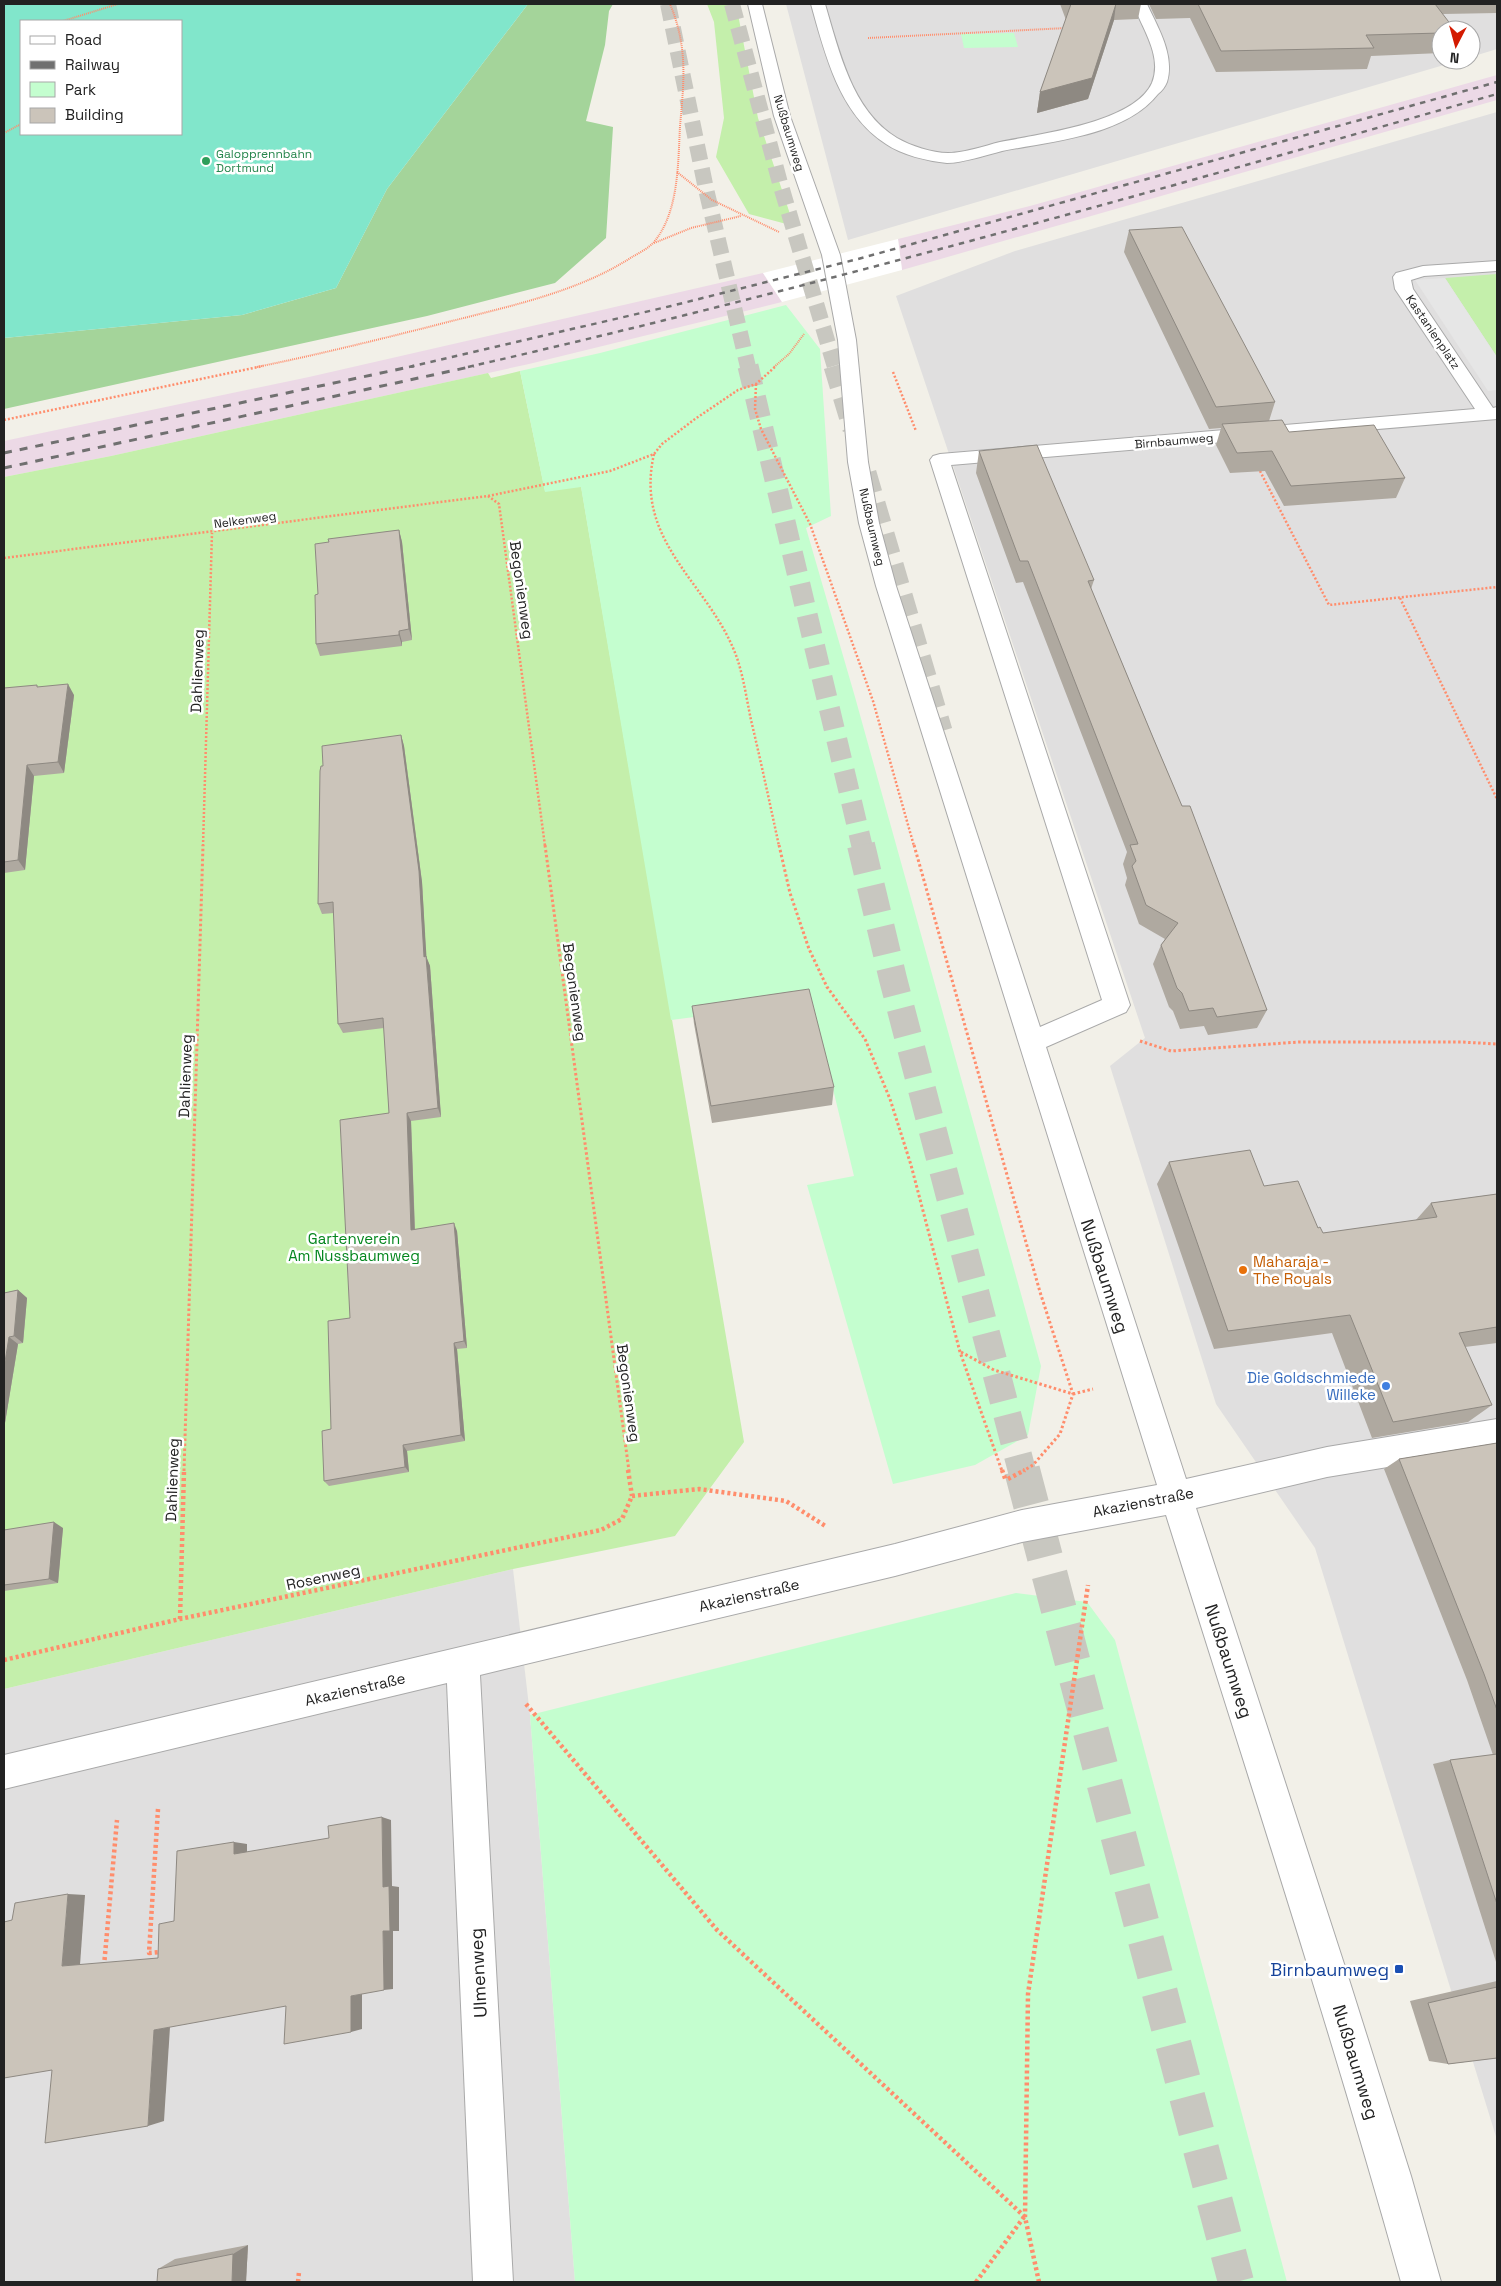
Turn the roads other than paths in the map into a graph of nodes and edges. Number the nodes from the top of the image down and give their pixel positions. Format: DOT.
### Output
graph roads {
  1 [pos="755,4"];
  2 [pos="818,4"];
  3 [pos="1140,4"];
  4 [pos="1497,266"];
  5 [pos="1493,414"];
  6 [pos="1031,1042"];
  7 [pos="1497,1434"];
  8 [pos="1175,1497"];
  9 [pos="462,1663"];
  10 [pos="4,1772"];
  11 [pos="493,2282"];
  12 [pos="1421,2282"];
  1 -- 6 [label="street, Nußbaumweg"];
  2 -- 3 [label="street"];
  4 -- 5 [label="street, Kastanienplatz"];
  5 -- 6 [label="street, Birnbaumweg"];
  6 -- 8 [label="street, Nußbaumweg"];
  7 -- 8 [label="street, Akazienstraße"];
  8 -- 9 [label="street, Akazienstraße"];
  8 -- 12 [label="street, Nußbaumweg"];
  9 -- 10 [label="street, Akazienstraße"];
  9 -- 11 [label="street, Ulmenweg"];
}
